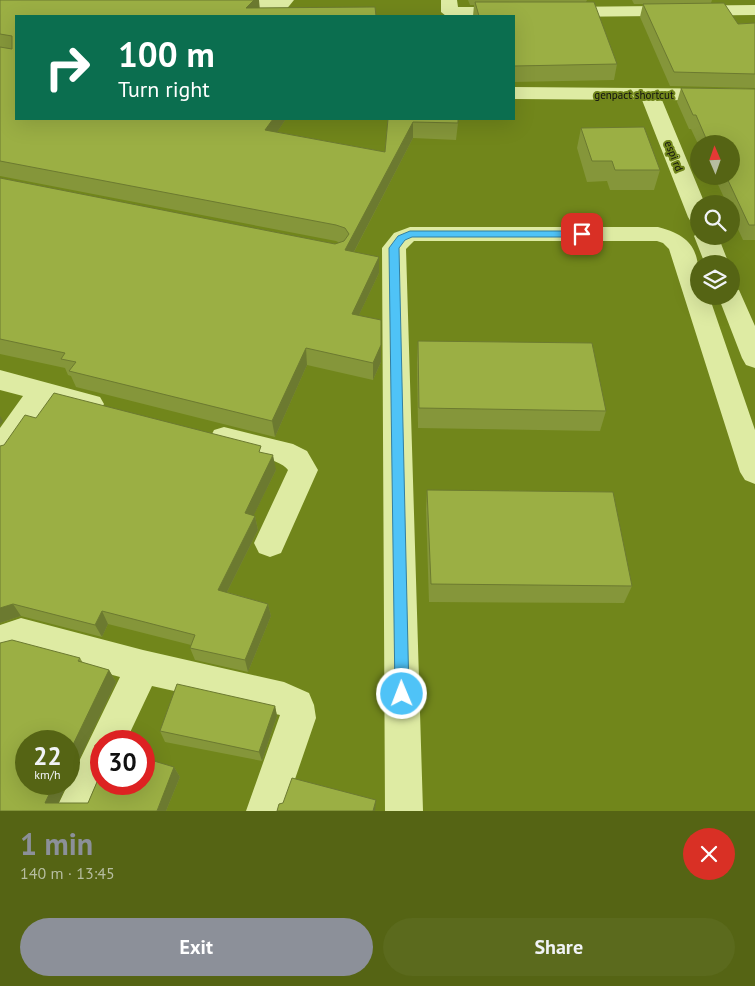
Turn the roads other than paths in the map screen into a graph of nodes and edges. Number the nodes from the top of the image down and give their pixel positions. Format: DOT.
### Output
graph roads {
  1 [pos="235,0"];
  2 [pos="281,8"];
  3 [pos="450,10"];
  4 [pos="755,10"];
  5 [pos="527,12"];
  6 [pos="547,12"];
  7 [pos="515,93"];
  8 [pos="650,95"];
  9 [pos="755,95"];
  10 [pos="690,195"];
  11 [pos="734,305"];
  12 [pos="755,358"];
  13 [pos="0,380"];
  14 [pos="42,391"];
  15 [pos="119,411"];
  16 [pos="196,430"];
  17 [pos="0,450"];
  18 [pos="755,472"];
  19 [pos="270,543"];
  20 [pos="0,640"];
  21 [pos="143,667"];
  22 [pos="112,730"];
  23 [pos="90,777"];
  24 [pos="74,811"];
  25 [pos="265,811"];
  26 [pos="404,811"];
  1 -- 2 [label="street"];
  3 -- 5 [label="street"];
  4 -- 6 [label="street"];
  7 -- 8 [label="street, genpact shortcut"];
  8 -- 9 [label="street, genpact shortcut"];
  8 -- 10 [label="street, espi rd"];
  11 -- 12 [label="street"];
  13 -- 14 [label="street"];
  14 -- 15 [label="street"];
  14 -- 17 [label="street"];
  16 -- 19 [label="street"];
  18 -- 26 [label="street"];
  20 -- 21 [label="street"];
  21 -- 22 [label="street"];
  21 -- 25 [label="street"];
  23 -- 24 [label="street"];
}
